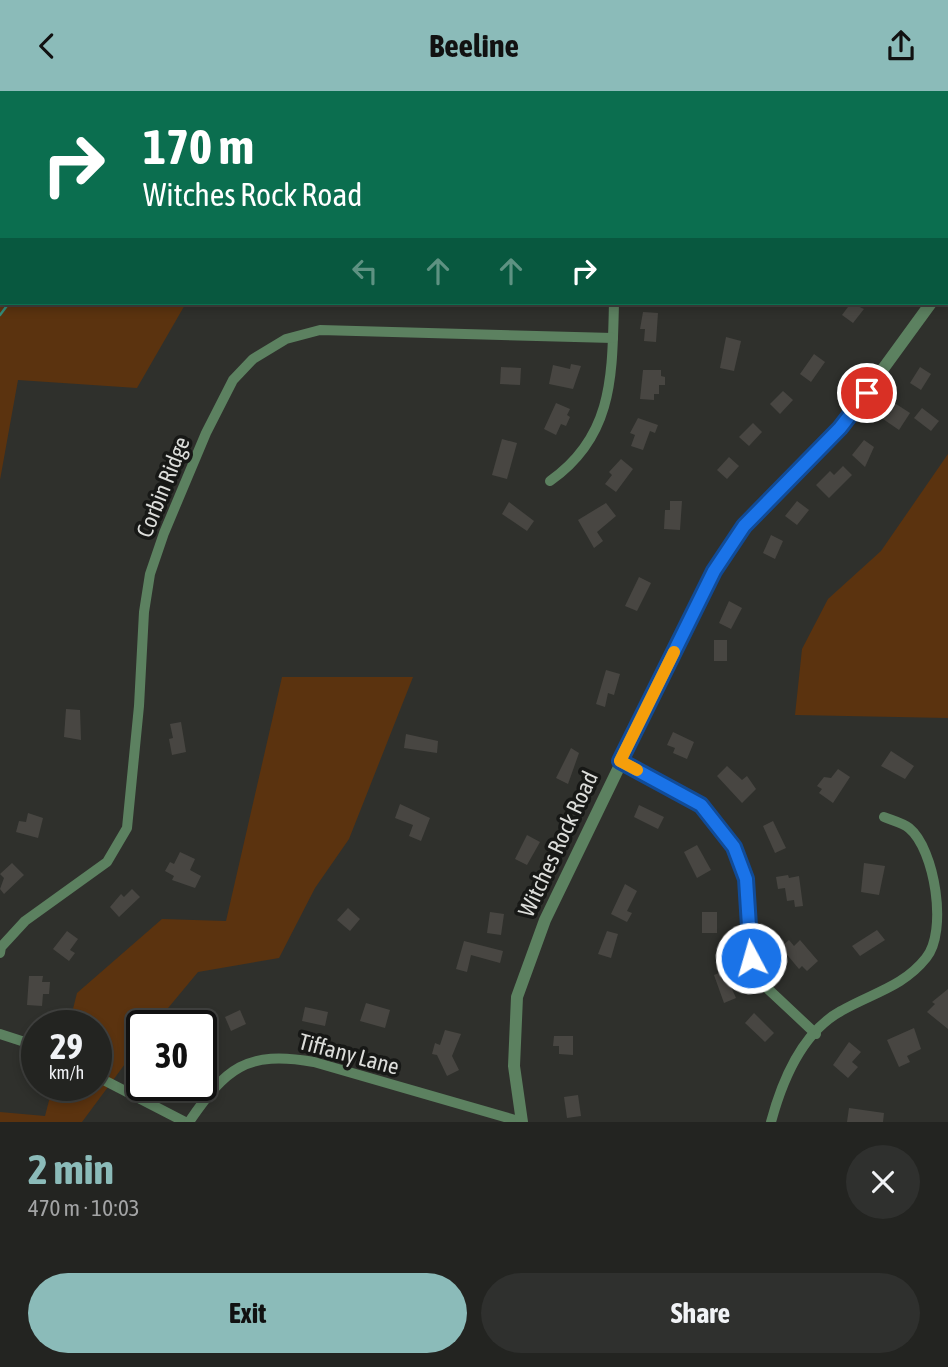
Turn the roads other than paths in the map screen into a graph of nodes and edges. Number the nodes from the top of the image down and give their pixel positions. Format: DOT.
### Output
graph roads {
  1 [pos="614,305"];
  2 [pos="930,305"];
  3 [pos="613,338"];
  4 [pos="550,481"];
  5 [pos="620,761"];
  6 [pos="884,817"];
  7 [pos="0,953"];
  8 [pos="0,1034"];
  9 [pos="816,1034"];
  10 [pos="21,1041"];
  11 [pos="112,1084"];
  12 [pos="187,1122"];
  13 [pos="522,1122"];
  14 [pos="771,1122"];
  1 -- 3 [label="street"];
  2 -- 5 [label="street, Witches Rock Road"];
  3 -- 4 [label="street"];
  3 -- 7 [label="street, Corbin Ridge"];
  5 -- 9 [label="street"];
  5 -- 13 [label="street, Witches Rock Road"];
  6 -- 9 [label="street"];
  8 -- 10 [label="street"];
  9 -- 14 [label="street"];
  11 -- 12 [label="street"];
  12 -- 13 [label="street, Tiffany Lane"];
}
